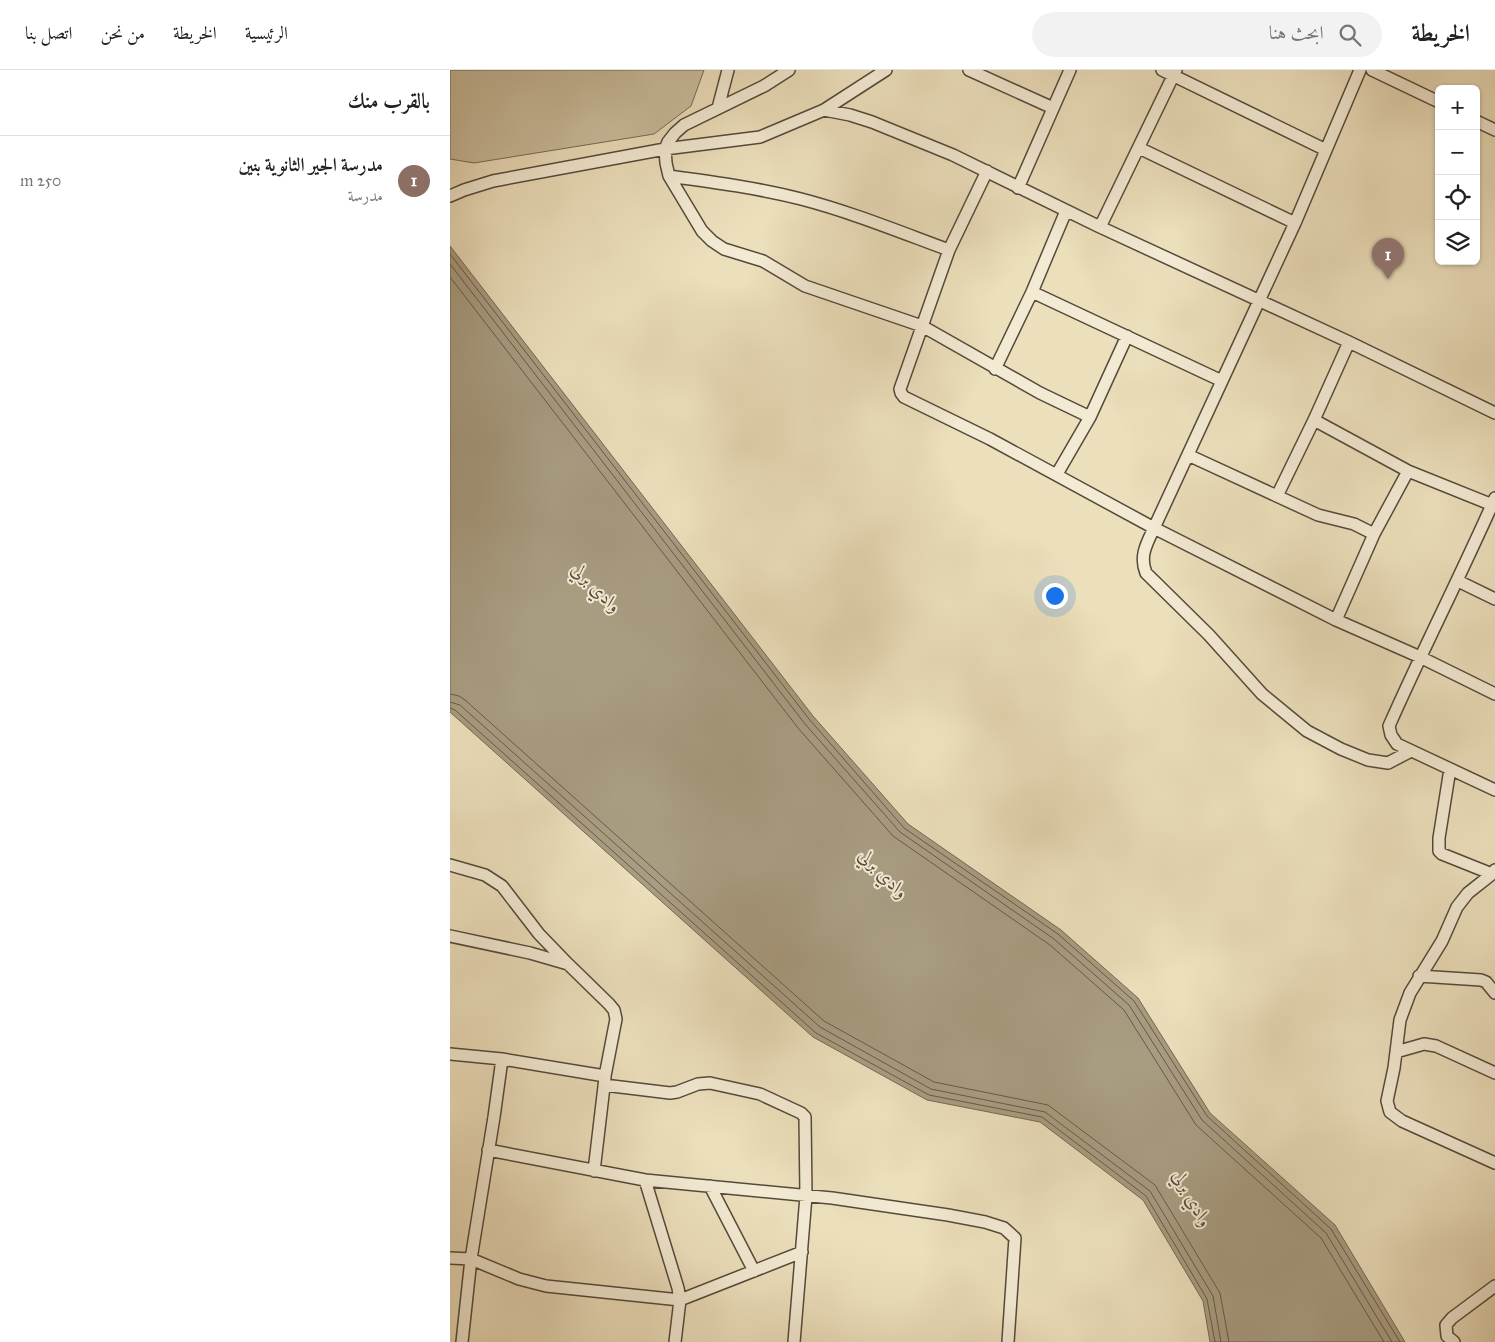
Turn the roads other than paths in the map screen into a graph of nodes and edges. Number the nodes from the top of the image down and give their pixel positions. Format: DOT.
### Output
graph roads {
  1 [pos="728,70"];
  2 [pos="789,70"];
  3 [pos="886,70"];
  4 [pos="969,70"];
  5 [pos="1070,70"];
  6 [pos="1360,70"];
  7 [pos="1372,70"];
  8 [pos="1170,72"];
  9 [pos="1435,100"];
  10 [pos="718,108"];
  11 [pos="1053,108"];
  12 [pos="824,110"];
  13 [pos="1480,123"];
  14 [pos="1495,130"];
  15 [pos="1139,148"];
  16 [pos="665,149"];
  17 [pos="1326,150"];
  18 [pos="988,171"];
  19 [pos="669,176"];
  20 [pos="1018,188"];
  21 [pos="450,196"];
  22 [pos="1066,211"];
  23 [pos="1295,223"];
  24 [pos="1100,227"];
  25 [pos="949,250"];
  26 [pos="1032,292"];
  27 [pos="1259,300"];
  28 [pos="922,326"];
  29 [pos="1128,336"];
  30 [pos="1349,342"];
  31 [pos="995,369"];
  32 [pos="1222,381"];
  33 [pos="1495,413"];
  34 [pos="1090,417"];
  35 [pos="1314,420"];
  36 [pos="1188,456"];
  37 [pos="1408,471"];
  38 [pos="1057,474"];
  39 [pos="1277,496"];
  40 [pos="1494,503"];
  41 [pos="1154,528"];
  42 [pos="1374,534"];
  43 [pos="1458,581"];
  44 [pos="1495,599"];
  45 [pos="1336,620"];
  46 [pos="1420,657"];
  47 [pos="1495,694"];
  48 [pos="1411,751"];
  49 [pos="1450,769"];
  50 [pos="1495,790"];
  51 [pos="450,865"];
  52 [pos="1493,872"];
  53 [pos="450,936"];
  54 [pos="568,964"];
  55 [pos="1419,976"];
  56 [pos="1495,993"];
  57 [pos="1396,1052"];
  58 [pos="450,1054"];
  59 [pos="502,1059"];
  60 [pos="1495,1073"];
  61 [pos="605,1081"];
  62 [pos="488,1150"];
  63 [pos="1495,1163"];
  64 [pos="594,1171"];
  65 [pos="645,1180"];
  66 [pos="710,1186"];
  67 [pos="806,1196"];
  68 [pos="802,1252"];
  69 [pos="450,1258"];
  70 [pos="471,1258"];
  71 [pos="754,1271"];
  72 [pos="1495,1286"];
  73 [pos="680,1300"];
  74 [pos="1450,1339"];
  75 [pos="462,1342"];
  76 [pos="675,1342"];
  77 [pos="794,1342"];
  78 [pos="1008,1342"];
  1 -- 10 [label="street"];
  2 -- 10 [label="street"];
  3 -- 12 [label="street"];
  4 -- 11 [label="street"];
  5 -- 11 [label="street"];
  6 -- 17 [label="street"];
  7 -- 9 [label="street"];
  8 -- 15 [label="street"];
  8 -- 17 [label="street"];
  10 -- 16 [label="street"];
  11 -- 20 [label="street"];
  12 -- 16 [label="street"];
  12 -- 18 [label="street"];
  13 -- 14 [label="street"];
  15 -- 23 [label="street"];
  15 -- 24 [label="street"];
  16 -- 19 [label="street"];
  16 -- 21 [label="street"];
  17 -- 23 [label="street"];
  18 -- 20 [label="street"];
  18 -- 25 [label="street"];
  19 -- 25 [label="street"];
  19 -- 28 [label="street"];
  20 -- 22 [label="street"];
  22 -- 24 [label="street"];
  22 -- 26 [label="street"];
  23 -- 27 [label="street"];
  24 -- 27 [label="street"];
  25 -- 28 [label="street"];
  26 -- 29 [label="street"];
  26 -- 31 [label="street"];
  27 -- 30 [label="street"];
  27 -- 32 [label="street"];
  28 -- 31 [label="street"];
  28 -- 38 [label="street"];
  29 -- 32 [label="street"];
  29 -- 34 [label="street"];
  30 -- 33 [label="street"];
  30 -- 35 [label="street"];
  31 -- 34 [label="street"];
  32 -- 36 [label="street"];
  34 -- 38 [label="street"];
  35 -- 37 [label="street"];
  35 -- 39 [label="street"];
  36 -- 39 [label="street"];
  36 -- 41 [label="street"];
  37 -- 40 [label="street"];
  37 -- 42 [label="street"];
  38 -- 41 [label="street"];
  39 -- 42 [label="street"];
  40 -- 43 [label="street"];
  41 -- 45 [label="street"];
  41 -- 48 [label="street"];
  42 -- 45 [label="street"];
  43 -- 44 [label="street"];
  43 -- 46 [label="street"];
  45 -- 46 [label="street"];
  46 -- 47 [label="street"];
  46 -- 48 [label="street"];
  48 -- 49 [label="street"];
  49 -- 50 [label="street"];
  49 -- 52 [label="street"];
  51 -- 54 [label="street"];
  52 -- 55 [label="street"];
  53 -- 54 [label="street"];
  54 -- 61 [label="street"];
  55 -- 56 [label="street"];
  55 -- 57 [label="street"];
  57 -- 60 [label="street"];
  57 -- 63 [label="street"];
  58 -- 59 [label="street"];
  59 -- 61 [label="street"];
  59 -- 62 [label="street"];
  61 -- 64 [label="street"];
  61 -- 67 [label="street"];
  62 -- 64 [label="street"];
  62 -- 70 [label="street"];
  64 -- 65 [label="street"];
  65 -- 66 [label="street"];
  65 -- 73 [label="street"];
  66 -- 67 [label="street"];
  66 -- 71 [label="street"];
  67 -- 68 [label="street"];
  67 -- 78 [label="street"];
  68 -- 71 [label="street"];
  68 -- 77 [label="street"];
  69 -- 70 [label="street"];
  70 -- 73 [label="street"];
  70 -- 75 [label="street"];
  71 -- 73 [label="street"];
  72 -- 74 [label="street"];
  73 -- 76 [label="street"];
}
